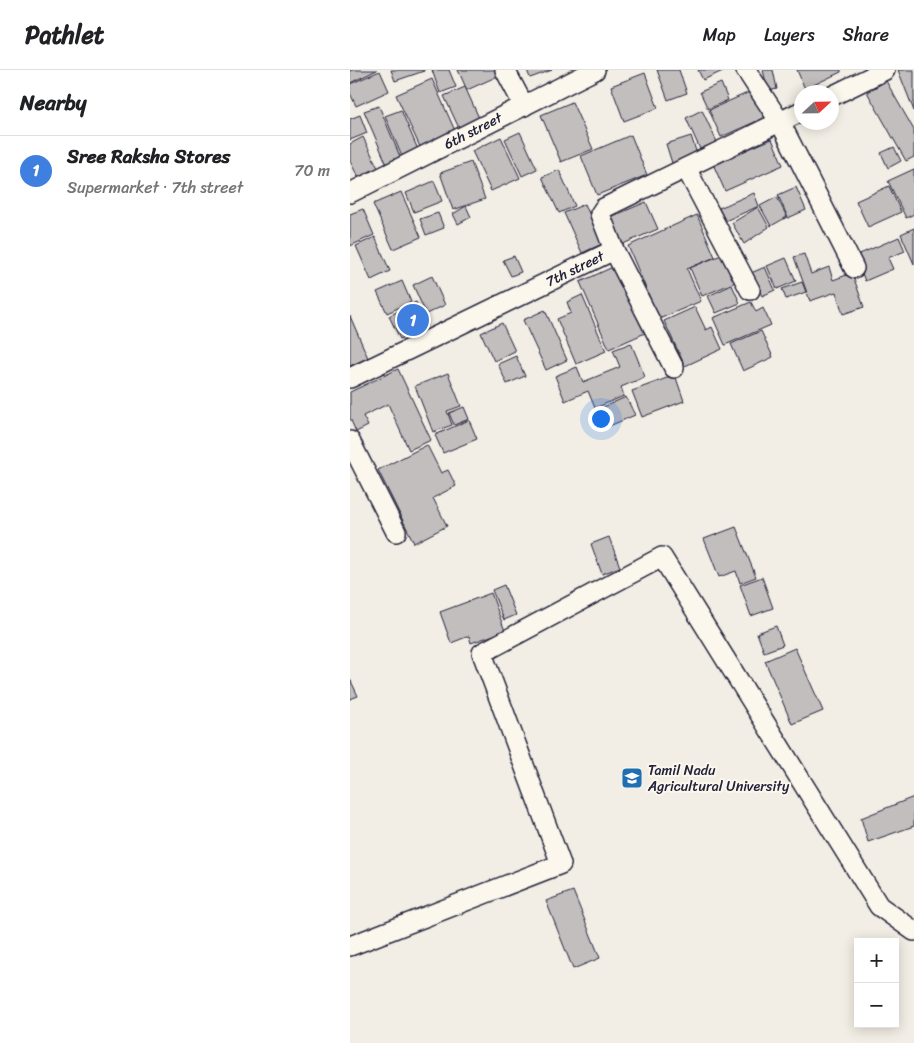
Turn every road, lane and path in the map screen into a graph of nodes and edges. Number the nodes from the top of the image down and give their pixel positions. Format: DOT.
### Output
graph roads {
  1 [pos="505,70"];
  2 [pos="595,70"];
  3 [pos="746,70"];
  4 [pos="884,70"];
  5 [pos="853,77"];
  6 [pos="839,90"];
  7 [pos="524,106"];
  8 [pos="794,115"];
  9 [pos="780,122"];
  10 [pos="686,168"];
  11 [pos="350,193"];
  12 [pos="614,250"];
  13 [pos="854,268"];
  14 [pos="750,290"];
  15 [pos="674,368"];
  16 [pos="350,378"];
  17 [pos="350,441"];
  18 [pos="396,532"];
  19 [pos="914,931"];
  20 [pos="350,946"];
  1 -- 7 [label="street"];
  2 -- 7 [label="street, 6th street"];
  3 -- 9 [label="street"];
  4 -- 5 [label="street"];
  5 -- 6 [label="street"];
  7 -- 11 [label="street, 6th street"];
  8 -- 9 [label="street, 7th street"];
  9 -- 10 [label="street, 7th street"];
  9 -- 13 [label="street"];
  10 -- 12 [label="street, 7th street"];
  10 -- 14 [label="street"];
  12 -- 15 [label="street"];
  12 -- 16 [label="street, 7th street"];
  17 -- 18 [label="street"];
  19 -- 20 [label="street"];
}
